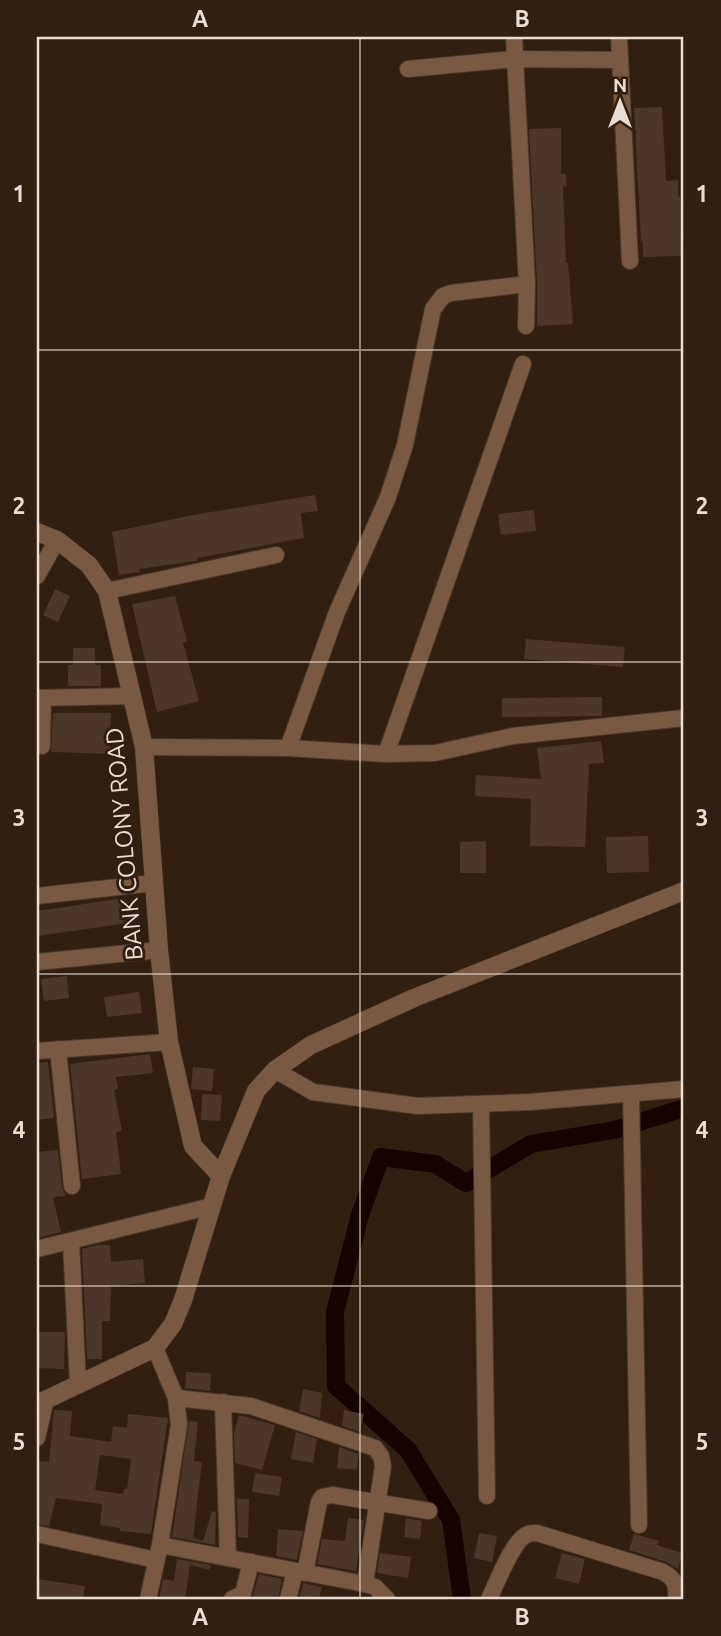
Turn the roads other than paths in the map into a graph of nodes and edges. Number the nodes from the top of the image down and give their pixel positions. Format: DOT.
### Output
graph roads {
  1 [pos="514,37"];
  2 [pos="619,37"];
  3 [pos="514,59"];
  4 [pos="620,60"];
  5 [pos="408,69"];
  6 [pos="630,261"];
  7 [pos="527,284"];
  8 [pos="526,326"];
  9 [pos="523,364"];
  10 [pos="37,532"];
  11 [pos="57,540"];
  12 [pos="276,555"];
  13 [pos="37,576"];
  14 [pos="107,591"];
  15 [pos="132,696"];
  16 [pos="40,698"];
  17 [pos="684,718"];
  18 [pos="42,746"];
  19 [pos="144,747"];
  20 [pos="288,748"];
  21 [pos="386,754"];
  22 [pos="154,883"];
  23 [pos="684,891"];
  24 [pos="37,896"];
  25 [pos="159,950"];
  26 [pos="37,962"];
  27 [pos="169,1042"];
  28 [pos="58,1049"];
  29 [pos="37,1051"];
  30 [pos="275,1070"];
  31 [pos="684,1089"];
  32 [pos="631,1094"];
  33 [pos="481,1104"];
  34 [pos="221,1176"];
  35 [pos="72,1186"];
  36 [pos="212,1206"];
  37 [pos="71,1241"];
  38 [pos="37,1249"];
  39 [pos="155,1348"];
  40 [pos="78,1384"];
  41 [pos="176,1398"];
  42 [pos="41,1402"];
  43 [pos="223,1402"];
  44 [pos="37,1438"];
  45 [pos="487,1496"];
  46 [pos="377,1502"];
  47 [pos="429,1511"];
  48 [pos="639,1525"];
  49 [pos="37,1534"];
  50 [pos="158,1553"];
  51 [pos="228,1558"];
  52 [pos="251,1562"];
  53 [pos="300,1572"];
  54 [pos="366,1584"];
  55 [pos="148,1599"];
  56 [pos="232,1599"];
  57 [pos="288,1599"];
  58 [pos="387,1599"];
  59 [pos="489,1599"];
  60 [pos="676,1599"];
  1 -- 3 [label="street"];
  2 -- 4 [label="street"];
  3 -- 4 [label="street"];
  3 -- 5 [label="street"];
  3 -- 7 [label="street"];
  4 -- 6 [label="street"];
  7 -- 8 [label="street"];
  7 -- 20 [label="street"];
  9 -- 21 [label="street"];
  10 -- 11 [label="street, BANK COLONY ROAD"];
  11 -- 13 [label="street"];
  11 -- 14 [label="street, BANK COLONY ROAD"];
  12 -- 14 [label="street"];
  14 -- 15 [label="street, BANK COLONY ROAD"];
  15 -- 16 [label="street"];
  15 -- 19 [label="street, BANK COLONY ROAD"];
  16 -- 18 [label="street"];
  17 -- 21 [label="street"];
  19 -- 20 [label="street"];
  19 -- 22 [label="street, BANK COLONY ROAD"];
  20 -- 21 [label="street"];
  22 -- 24 [label="street"];
  22 -- 25 [label="street, BANK COLONY ROAD"];
  23 -- 30 [label="street"];
  25 -- 26 [label="street"];
  25 -- 27 [label="street, BANK COLONY ROAD"];
  27 -- 28 [label="street"];
  27 -- 34 [label="street, BANK COLONY ROAD"];
  28 -- 29 [label="street"];
  28 -- 35 [label="street"];
  30 -- 33 [label="street"];
  30 -- 34 [label="street"];
  31 -- 32 [label="street"];
  32 -- 33 [label="street"];
  32 -- 48 [label="street"];
  33 -- 45 [label="street"];
  34 -- 36 [label="street"];
  36 -- 37 [label="street"];
  36 -- 39 [label="street"];
  37 -- 38 [label="street"];
  37 -- 40 [label="street"];
  39 -- 40 [label="street"];
  39 -- 41 [label="street"];
  40 -- 42 [label="street"];
  41 -- 43 [label="street"];
  41 -- 50 [label="street"];
  42 -- 44 [label="street"];
  43 -- 46 [label="street"];
  43 -- 51 [label="street"];
  46 -- 47 [label="street"];
  46 -- 53 [label="street"];
  46 -- 54 [label="street"];
  49 -- 50 [label="street"];
  50 -- 51 [label="street"];
  50 -- 55 [label="street"];
  51 -- 52 [label="street"];
  52 -- 53 [label="street"];
  52 -- 56 [label="street"];
  53 -- 54 [label="street"];
  53 -- 57 [label="street"];
  54 -- 58 [label="street"];
  59 -- 60 [label="street"];
}
